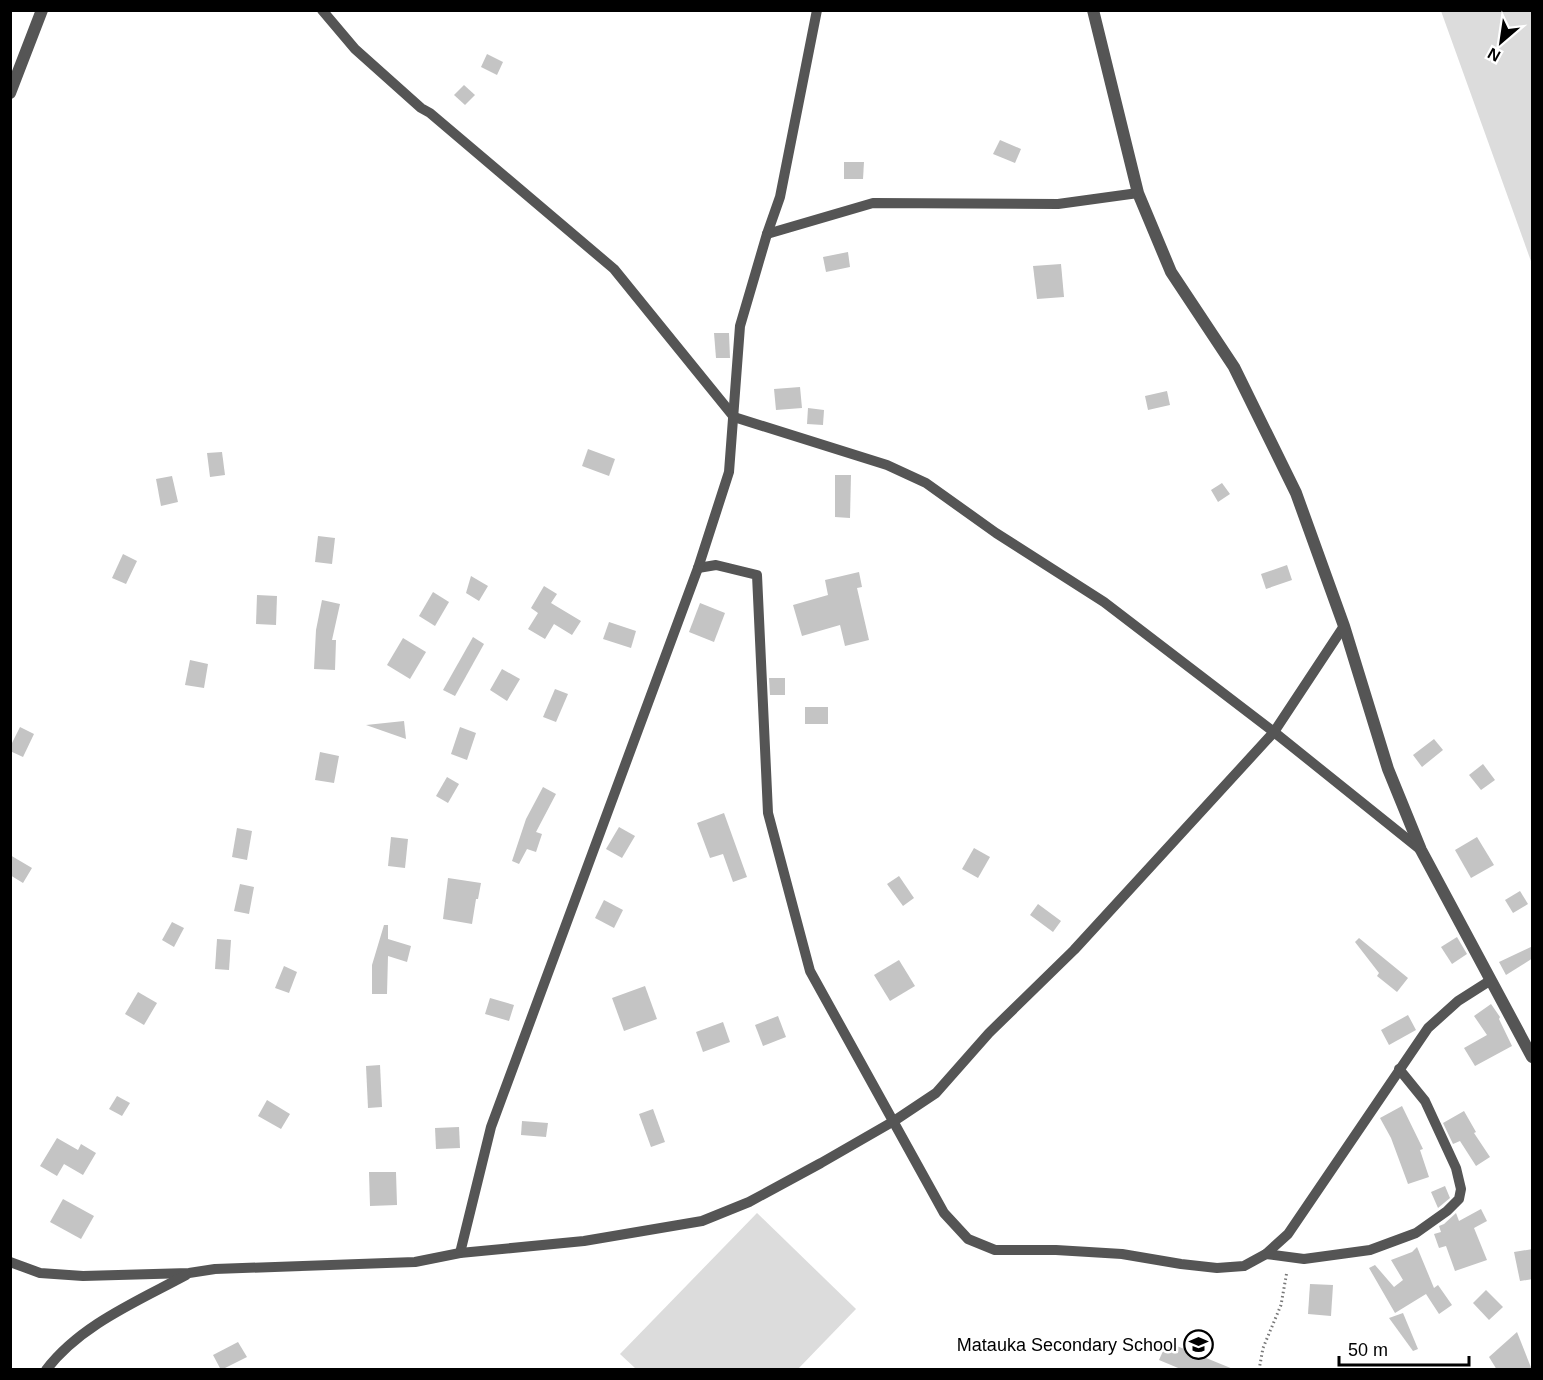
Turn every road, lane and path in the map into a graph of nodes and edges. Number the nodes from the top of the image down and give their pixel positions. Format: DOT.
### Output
graph roads {
  1 [pos="42,10"];
  2 [pos="322,10"];
  3 [pos="817,10"];
  4 [pos="1093,10"];
  5 [pos="10,93"];
  6 [pos="1138,194"];
  7 [pos="767,234"];
  8 [pos="734,417"];
  9 [pos="698,568"];
  10 [pos="1344,626"];
  11 [pos="1274,732"];
  12 [pos="1421,850"];
  13 [pos="1491,980"];
  14 [pos="1533,1057"];
  15 [pos="1399,1069"];
  16 [pos="894,1121"];
  17 [pos="460,1253"];
  18 [pos="1266,1254"];
  19 [pos="1289,1257"];
  20 [pos="10,1262"];
  21 [pos="189,1274"];
  22 [pos="46,1370"];
  23 [pos="1259,1370"];
  1 -- 5 [label="street"];
  2 -- 8 [label="lane"];
  3 -- 7 [label="lane"];
  4 -- 6 [label="street"];
  6 -- 7 [label="lane"];
  6 -- 10 [label="street"];
  7 -- 8 [label="lane"];
  8 -- 9 [label="lane"];
  8 -- 11 [label="lane"];
  9 -- 16 [label="lane"];
  9 -- 17 [label="lane"];
  10 -- 11 [label="lane"];
  10 -- 12 [label="street"];
  11 -- 12 [label="lane"];
  11 -- 16 [label="lane"];
  12 -- 13 [label="street"];
  13 -- 14 [label="street"];
  13 -- 15 [label="lane"];
  15 -- 18 [label="lane"];
  15 -- 19 [label="lane"];
  16 -- 17 [label="lane"];
  16 -- 18 [label="lane"];
  17 -- 21 [label="lane"];
  18 -- 19 [label="lane"];
  19 -- 23 [label="path"];
  20 -- 21 [label="lane"];
  21 -- 22 [label="lane"];
}
